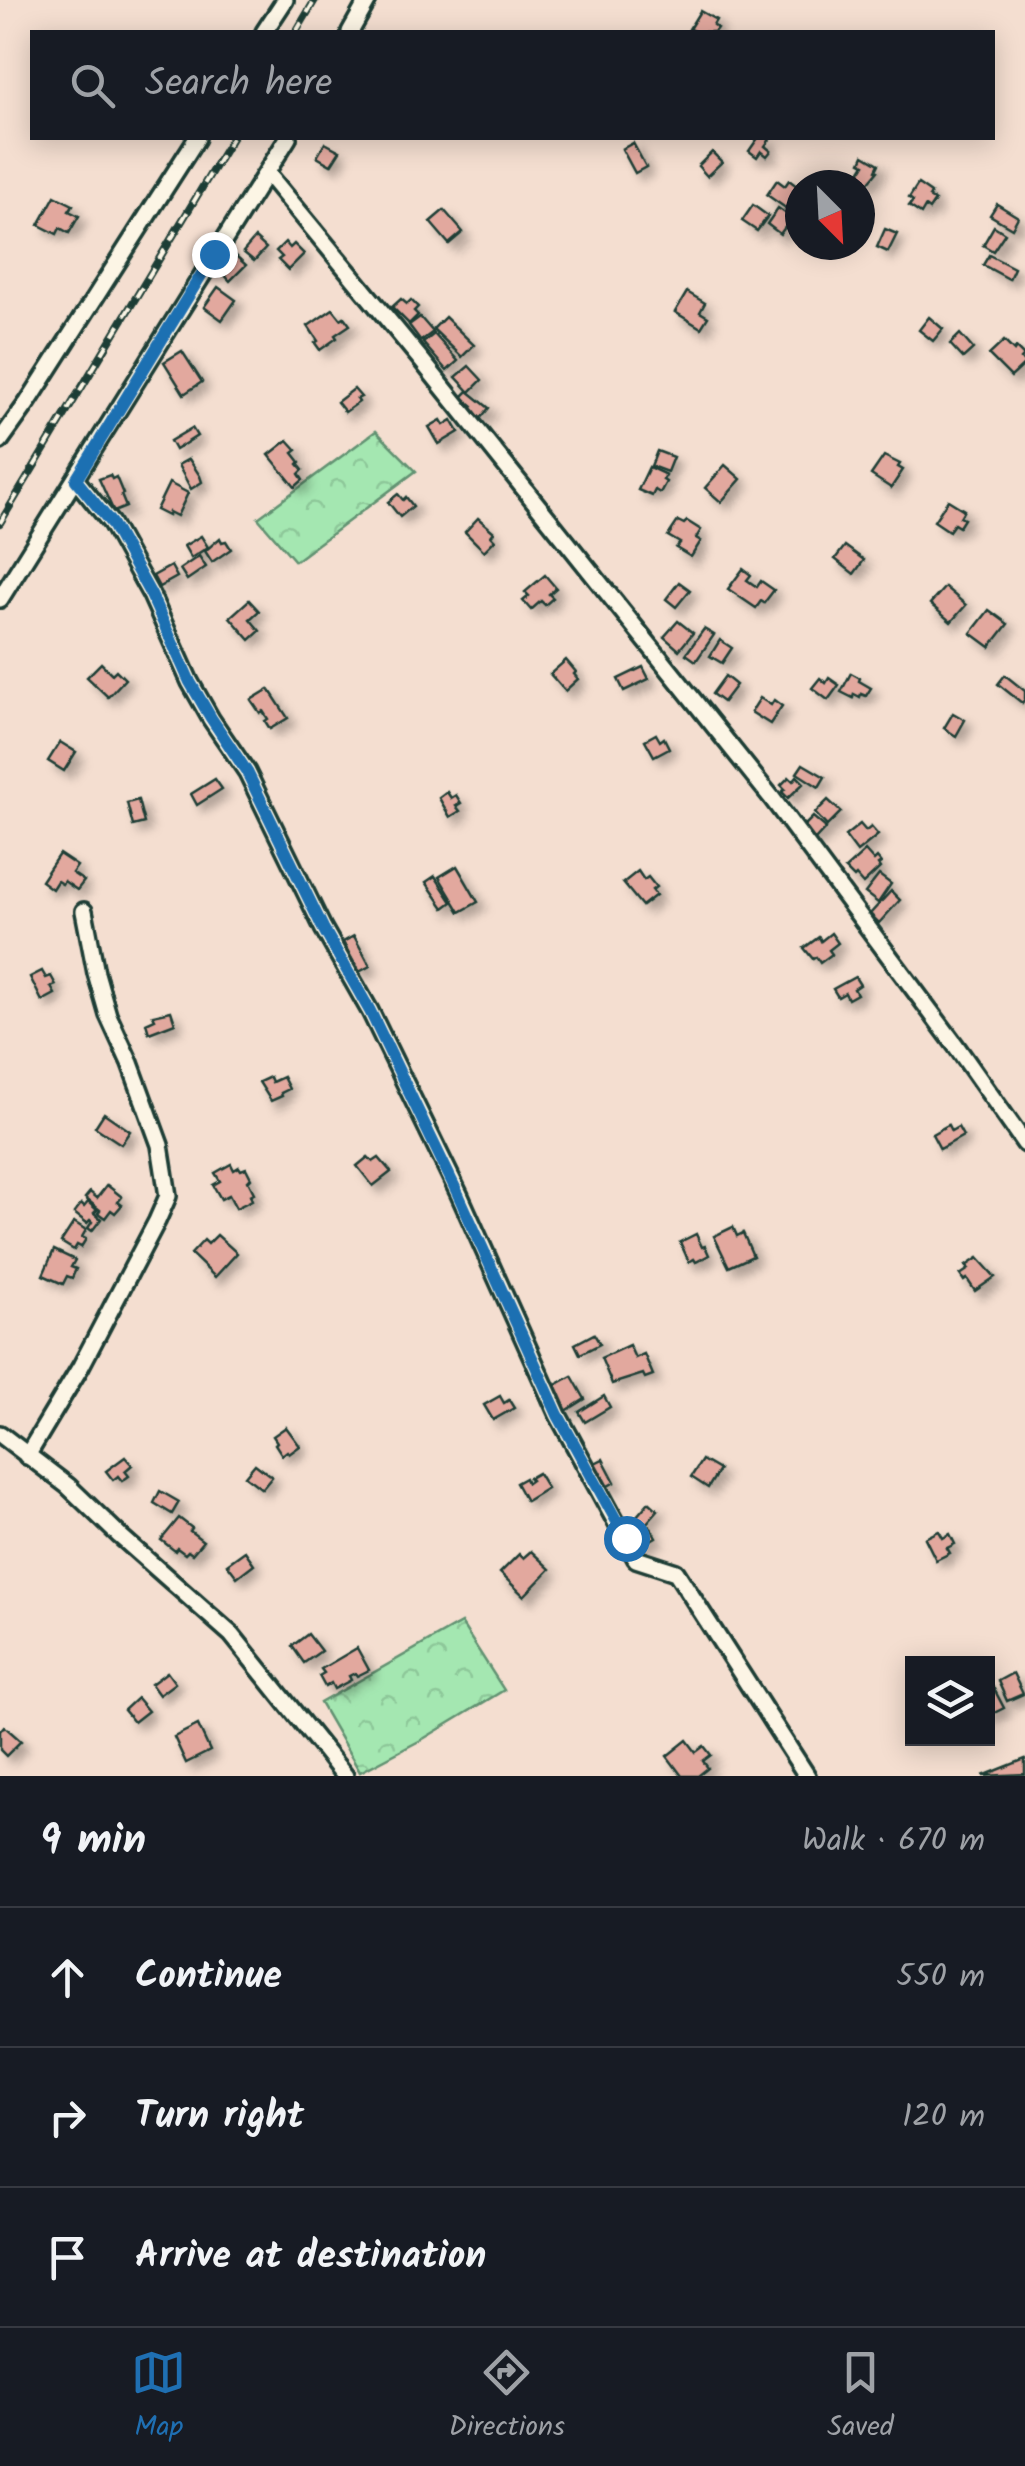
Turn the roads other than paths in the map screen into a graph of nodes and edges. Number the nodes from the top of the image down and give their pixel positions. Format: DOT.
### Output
graph roads {
  1 [pos="284,0"];
  2 [pos="368,0"];
  3 [pos="265,30"];
  4 [pos="351,30"];
  5 [pos="196,140"];
  6 [pos="287,140"];
  7 [pos="267,172"];
  8 [pos="0,441"];
  9 [pos="76,480"];
  10 [pos="0,599"];
  11 [pos="84,912"];
  12 [pos="1025,1144"];
  13 [pos="0,1434"];
  14 [pos="27,1456"];
  15 [pos="345,1776"];
  16 [pos="807,1776"];
  1 -- 3 [label="street"];
  2 -- 4 [label="street"];
  5 -- 8 [label="street"];
  6 -- 7 [label="street"];
  7 -- 9 [label="street"];
  7 -- 12 [label="street"];
  9 -- 10 [label="street"];
  9 -- 16 [label="street"];
  11 -- 14 [label="street"];
  13 -- 14 [label="street"];
  14 -- 15 [label="street"];
}
